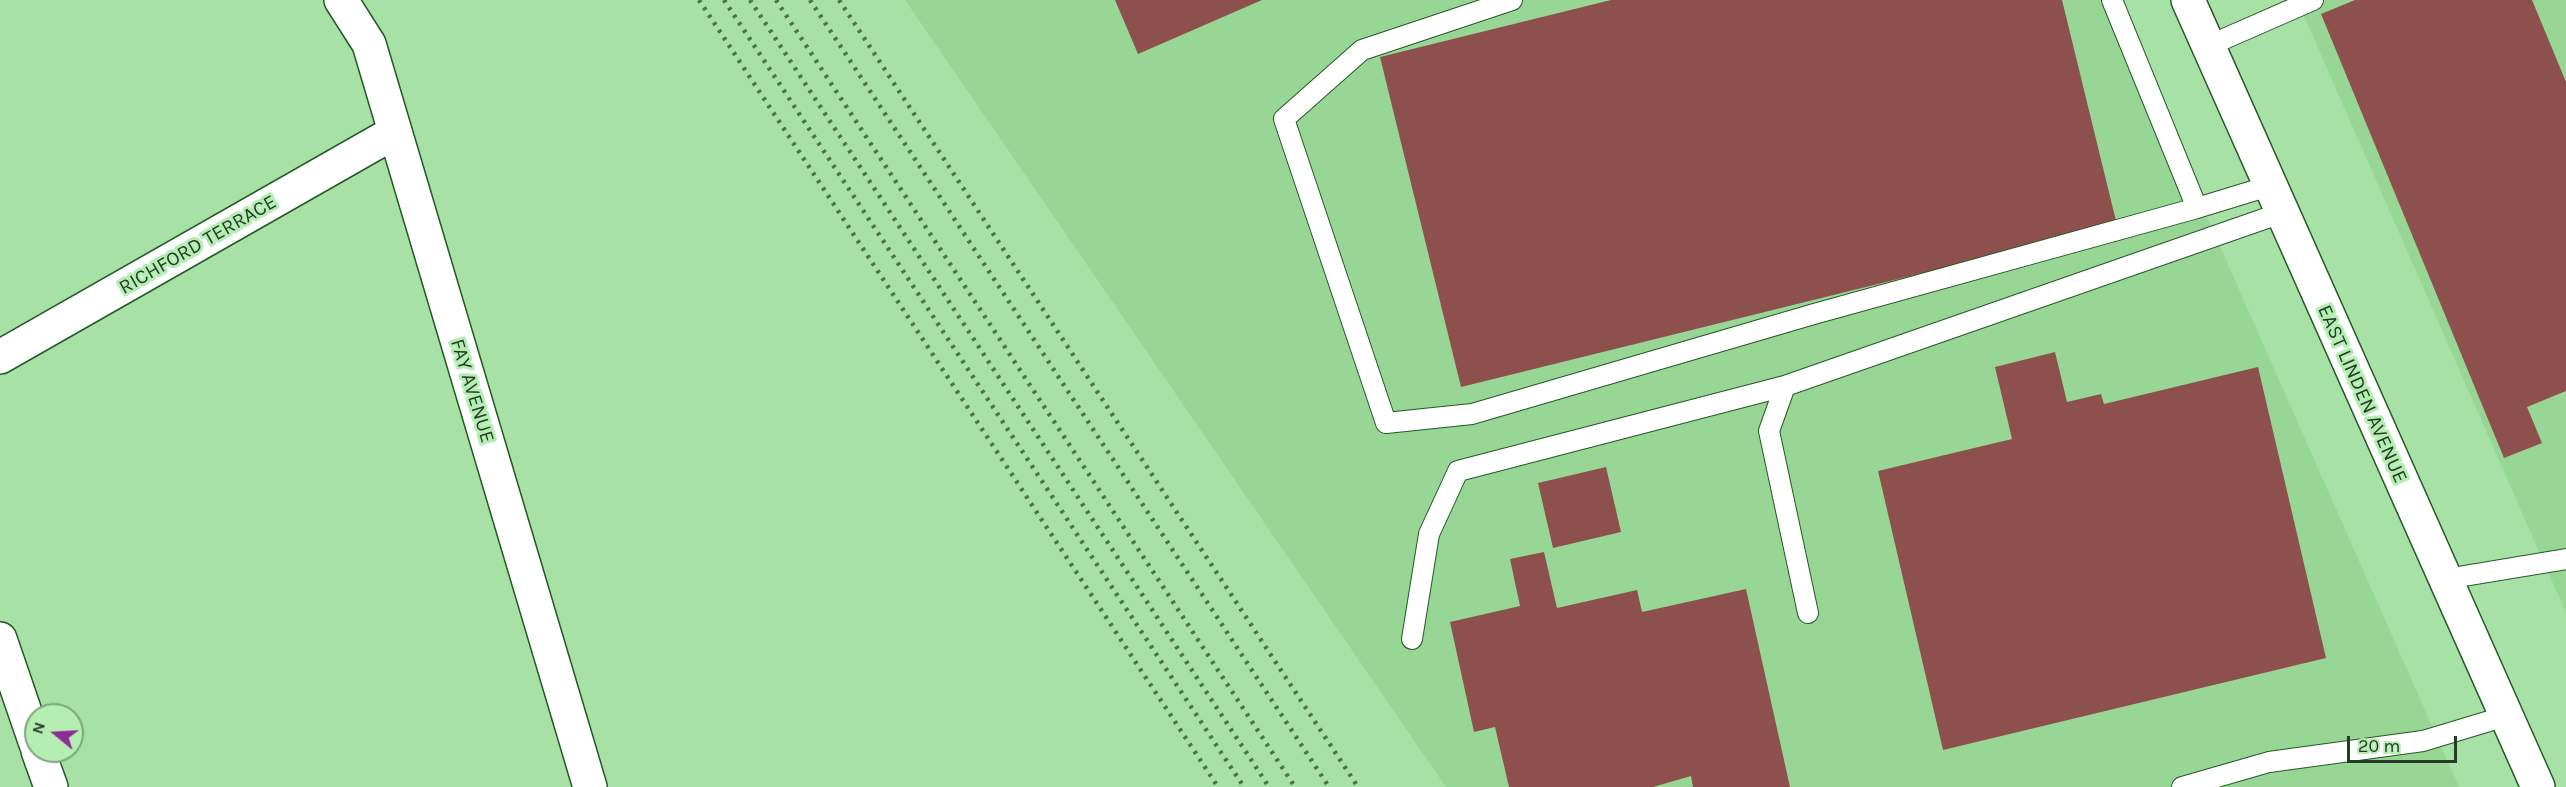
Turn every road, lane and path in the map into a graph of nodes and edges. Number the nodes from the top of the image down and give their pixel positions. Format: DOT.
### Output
graph roads {
  1 [pos="341,0"];
  2 [pos="1512,0"];
  3 [pos="2112,0"];
  4 [pos="2188,0"];
  5 [pos="2313,0"];
  6 [pos="2208,46"];
  7 [pos="395,132"];
  8 [pos="2275,199"];
  9 [pos="2197,208"];
  10 [pos="0,357"];
  11 [pos="1785,386"];
  12 [pos="2566,558"];
  13 [pos="2446,579"];
  14 [pos="1808,613"];
  15 [pos="0,639"];
  16 [pos="1412,639"];
  17 [pos="24,709"];
  18 [pos="2506,716"];
  19 [pos="42,763"];
  20 [pos="51,787"];
  21 [pos="590,787"];
  22 [pos="2182,787"];
  23 [pos="2538,787"];
  1 -- 7 [label="street, FAY AVENUE"];
  2 -- 9 [label="lane"];
  3 -- 9 [label="lane"];
  4 -- 6 [label="street, EAST LINDEN AVENUE"];
  5 -- 6 [label="lane"];
  6 -- 8 [label="street, EAST LINDEN AVENUE"];
  7 -- 10 [label="street, RICHFORD TERRACE"];
  7 -- 21 [label="street, FAY AVENUE"];
  8 -- 9 [label="lane"];
  8 -- 11 [label="lane"];
  8 -- 13 [label="street, EAST LINDEN AVENUE"];
  11 -- 14 [label="lane"];
  11 -- 16 [label="lane"];
  12 -- 13 [label="lane"];
  13 -- 18 [label="street, EAST LINDEN AVENUE"];
  15 -- 17 [label="street"];
  18 -- 22 [label="lane"];
  18 -- 23 [label="street, EAST LINDEN AVENUE"];
  19 -- 20 [label="street"];
}
